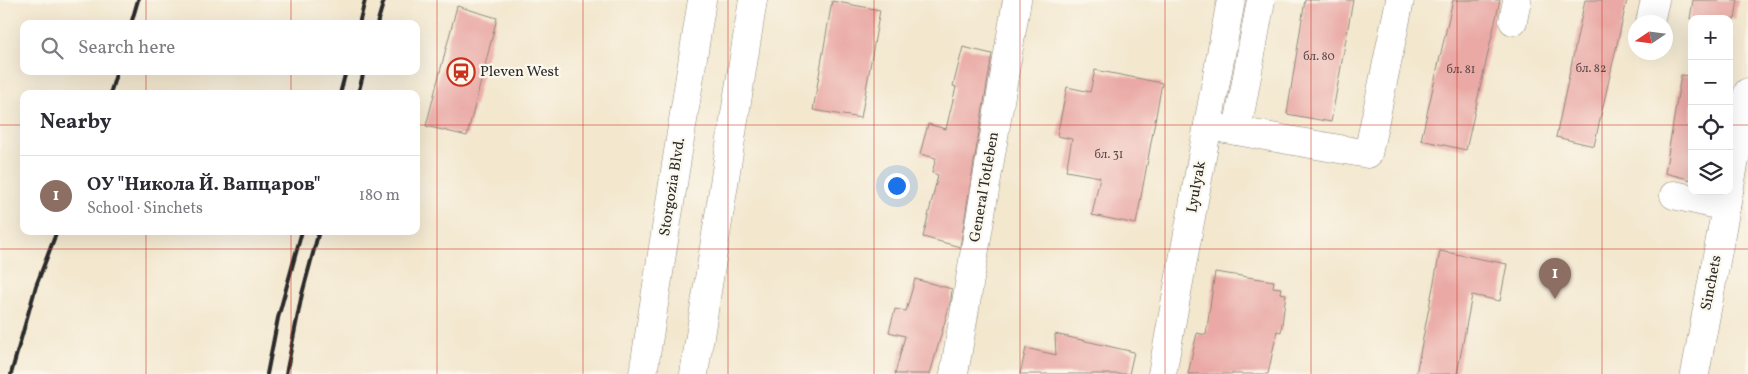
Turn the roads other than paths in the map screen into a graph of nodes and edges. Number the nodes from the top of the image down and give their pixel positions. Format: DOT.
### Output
graph roads {
  1 [pos="702,0"];
  2 [pos="753,0"];
  3 [pos="1017,0"];
  4 [pos="1232,0"];
  5 [pos="1261,0"];
  6 [pos="1400,0"];
  7 [pos="1655,0"];
  8 [pos="1652,15"];
  9 [pos="1748,92"];
  10 [pos="1208,126"];
  11 [pos="1237,131"];
  12 [pos="1744,134"];
  13 [pos="1674,195"];
  14 [pos="1728,197"];
  15 [pos="643,374"];
  16 [pos="694,374"];
  17 [pos="954,374"];
  18 [pos="1162,374"];
  19 [pos="1695,374"];
  1 -- 15 [label="street, Storgozia Blvd."];
  2 -- 16 [label="street"];
  3 -- 17 [label="street, General Totleben"];
  4 -- 10 [label="street, Lyulyak"];
  5 -- 11 [label="street"];
  6 -- 11 [label="street"];
  7 -- 8 [label="street"];
  9 -- 12 [label="street, Sinchets"];
  10 -- 11 [label="street"];
  10 -- 18 [label="street, Lyulyak"];
  12 -- 14 [label="street, Sinchets"];
  13 -- 14 [label="street"];
  14 -- 19 [label="street, Sinchets"];
}
